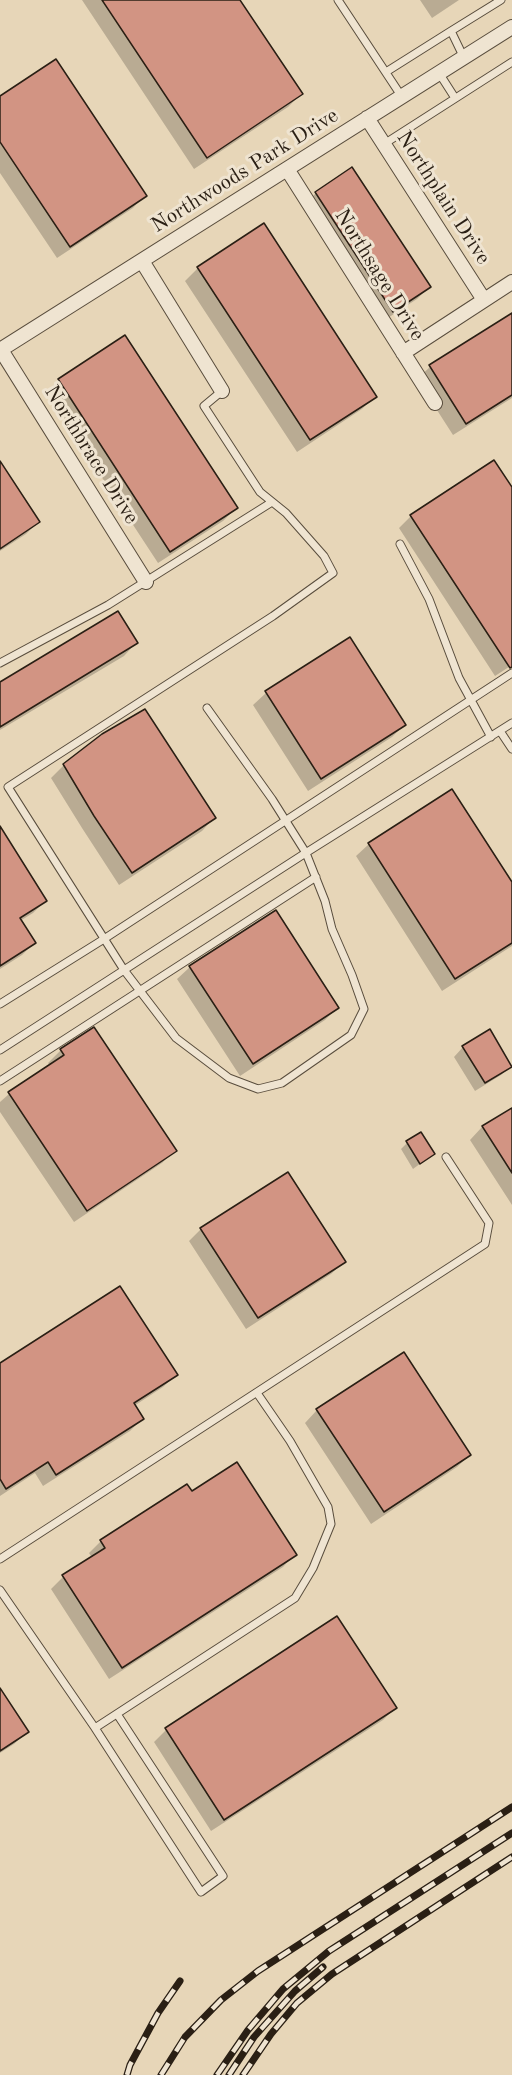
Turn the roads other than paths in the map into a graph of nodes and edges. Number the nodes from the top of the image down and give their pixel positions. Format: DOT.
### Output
graph roads {
  1 [pos="338,0"];
  2 [pos="501,0"];
  3 [pos="512,27"];
  4 [pos="451,32"];
  5 [pos="464,58"];
  6 [pos="512,62"];
  7 [pos="386,72"];
  8 [pos="439,73"];
  9 [pos="402,97"];
  10 [pos="455,98"];
  11 [pos="367,118"];
  12 [pos="384,144"];
  13 [pos="287,169"];
  14 [pos="142,261"];
  15 [pos="512,282"];
  16 [pos="484,300"];
  17 [pos="0,350"];
  18 [pos="403,353"];
  19 [pos="222,391"];
  20 [pos="435,403"];
  21 [pos="272,502"];
  22 [pos="400,544"];
  23 [pos="146,582"];
  24 [pos="0,663"];
  25 [pos="512,673"];
  26 [pos="471,700"];
  27 [pos="207,708"];
  28 [pos="512,723"];
  29 [pos="500,731"];
  30 [pos="491,737"];
  31 [pos="512,749"];
  32 [pos="285,820"];
  33 [pos="306,853"];
  34 [pos="316,877"];
  35 [pos="104,939"];
  36 [pos="124,970"];
  37 [pos="139,990"];
  38 [pos="0,1004"];
  39 [pos="0,1050"];
  40 [pos="0,1081"];
  41 [pos="446,1157"];
  42 [pos="257,1393"];
  43 [pos="0,1559"];
  44 [pos="0,1590"];
  45 [pos="117,1714"];
  46 [pos="95,1728"];
  1 -- 7 [label="lane"];
  2 -- 4 [label="lane"];
  3 -- 5 [label="street, Northwoods Park Drive"];
  4 -- 5 [label="lane"];
  4 -- 7 [label="lane"];
  5 -- 8 [label="street, Northwoods Park Drive"];
  6 -- 10 [label="lane"];
  7 -- 9 [label="lane"];
  8 -- 9 [label="street, Northwoods Park Drive"];
  8 -- 10 [label="lane"];
  9 -- 11 [label="street, Northwoods Park Drive"];
  10 -- 12 [label="lane"];
  11 -- 12 [label="street, Northplain Drive"];
  11 -- 13 [label="street, Northwoods Park Drive"];
  12 -- 16 [label="street, Northplain Drive"];
  13 -- 14 [label="street, Northwoods Park Drive"];
  13 -- 18 [label="street, Northsage Drive"];
  14 -- 17 [label="street, Northwoods Park Drive"];
  14 -- 19 [label="street"];
  15 -- 16 [label="street"];
  16 -- 18 [label="street"];
  17 -- 23 [label="street, Northbrace Drive"];
  18 -- 20 [label="street, Northsage Drive"];
  19 -- 21 [label="lane"];
  21 -- 23 [label="lane"];
  21 -- 35 [label="lane"];
  22 -- 26 [label="lane"];
  23 -- 24 [label="lane"];
  25 -- 26 [label="lane"];
  26 -- 30 [label="lane"];
  26 -- 32 [label="lane"];
  27 -- 32 [label="lane"];
  28 -- 29 [label="lane"];
  29 -- 30 [label="lane"];
  29 -- 31 [label="lane"];
  30 -- 33 [label="lane"];
  32 -- 33 [label="lane"];
  32 -- 35 [label="lane"];
  33 -- 34 [label="lane"];
  33 -- 36 [label="lane"];
  34 -- 37 [label="lane"];
  34 -- 37 [label="lane"];
  35 -- 36 [label="lane"];
  35 -- 38 [label="lane"];
  36 -- 37 [label="lane"];
  36 -- 39 [label="lane"];
  37 -- 40 [label="lane"];
  41 -- 42 [label="lane"];
  42 -- 43 [label="lane"];
  42 -- 45 [label="lane"];
  44 -- 46 [label="lane"];
  45 -- 46 [label="lane"];
  45 -- 46 [label="lane"];
}
